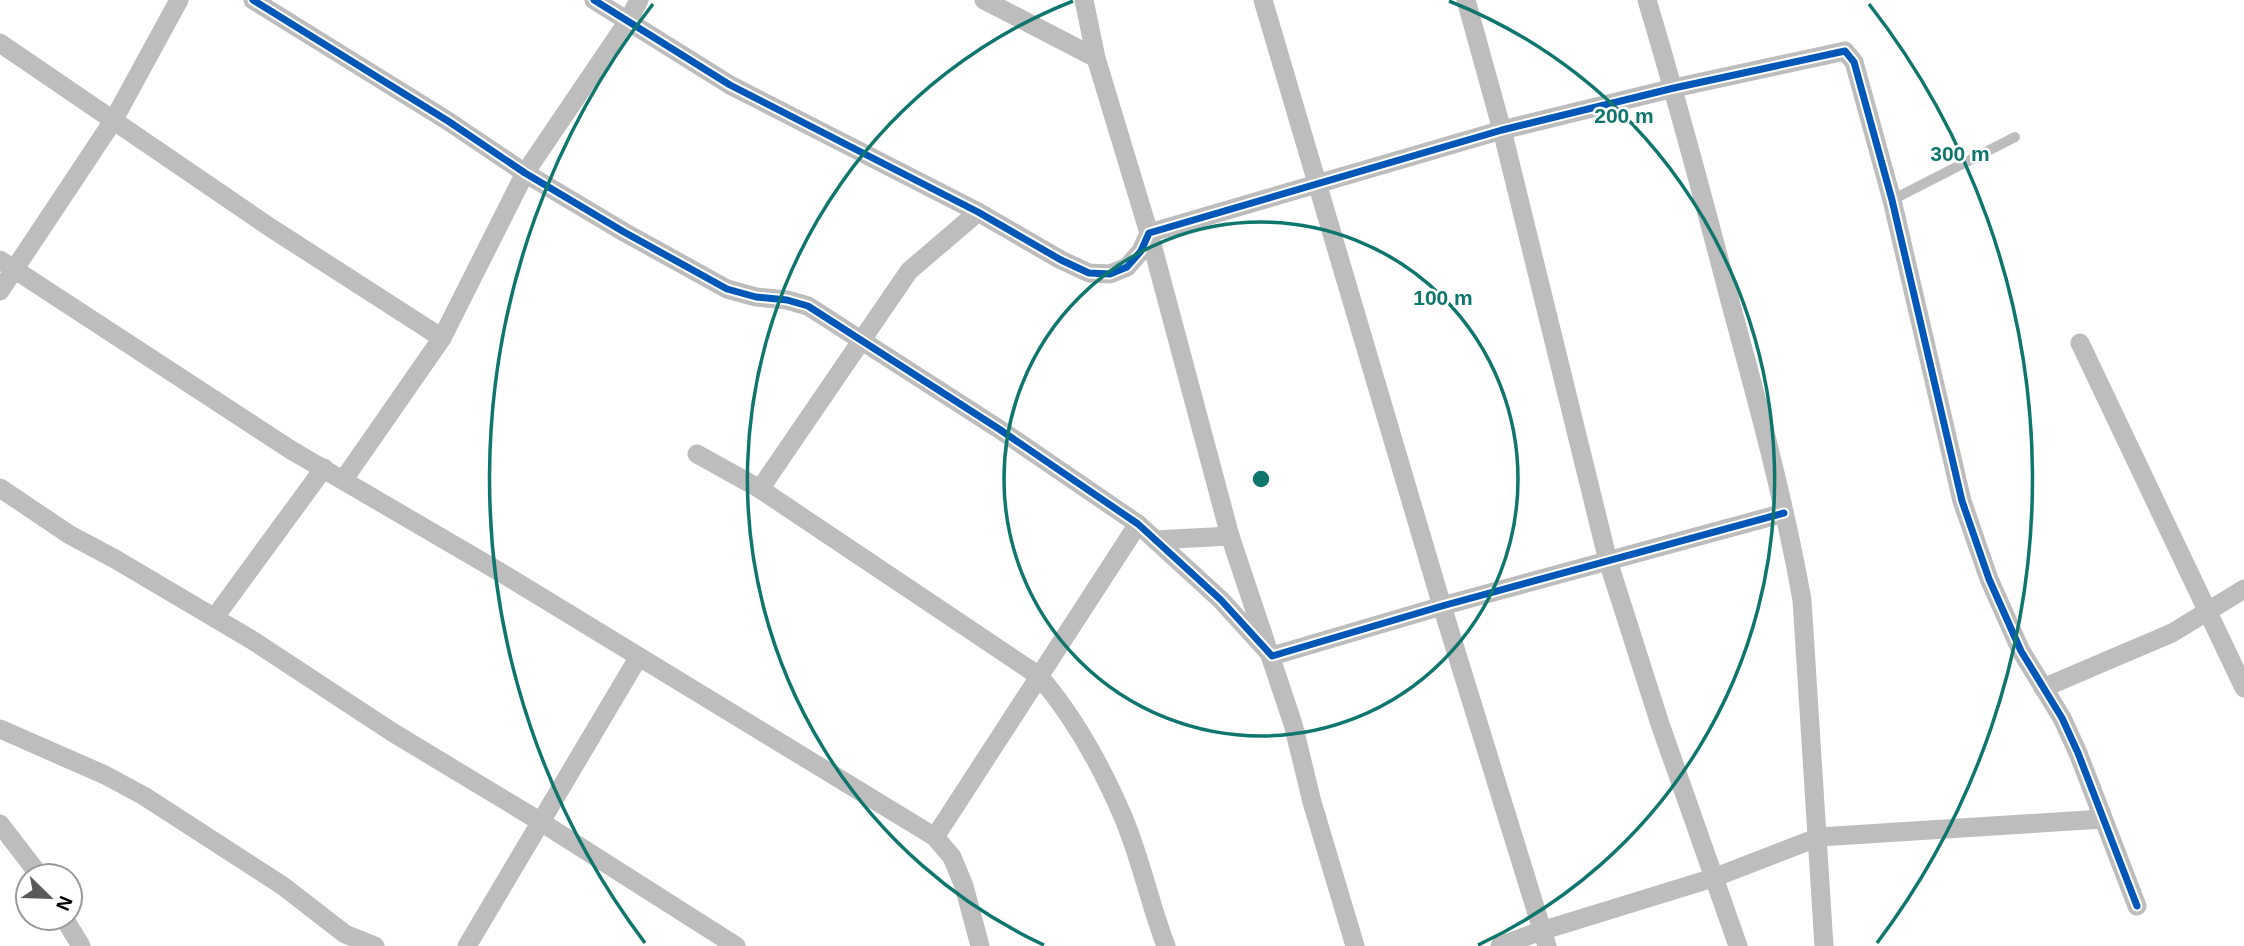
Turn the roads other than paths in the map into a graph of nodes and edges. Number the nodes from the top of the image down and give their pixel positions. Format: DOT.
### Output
graph roads {
  1 [pos="179,0"];
  2 [pos="253,0"];
  3 [pos="594,0"];
  4 [pos="639,0"];
  5 [pos="984,0"];
  6 [pos="1084,0"];
  7 [pos="1263,0"];
  8 [pos="1466,0"];
  9 [pos="1647,0"];
  10 [pos="628,21"];
  11 [pos="0,43"];
  12 [pos="1096,58"];
  13 [pos="1674,88"];
  14 [pos="113,121"];
  15 [pos="1502,130"];
  16 [pos="2015,136"];
  17 [pos="525,173"];
  18 [pos="1316,184"];
  19 [pos="1892,200"];
  20 [pos="978,212"];
  21 [pos="1149,233"];
  22 [pos="7,265"];
  23 [pos="0,291"];
  24 [pos="442,338"];
  25 [pos="860,342"];
  26 [pos="2080,343"];
  27 [pos="697,454"];
  28 [pos="324,468"];
  29 [pos="344,479"];
  30 [pos="0,488"];
  31 [pos="760,489"];
  32 [pos="1784,513"];
  33 [pos="1138,524"];
  34 [pos="1230,536"];
  35 [pos="1155,540"];
  36 [pos="1608,561"];
  37 [pos="2244,589"];
  38 [pos="1442,606"];
  39 [pos="2209,611"];
  40 [pos="215,617"];
  41 [pos="1272,656"];
  42 [pos="638,658"];
  43 [pos="1040,676"];
  44 [pos="2043,688"];
  45 [pos="2244,688"];
  46 [pos="0,729"];
  47 [pos="2103,818"];
  48 [pos="541,822"];
  49 [pos="0,824"];
  50 [pos="935,837"];
  51 [pos="1819,837"];
  52 [pos="29,862"];
  53 [pos="1713,878"];
  54 [pos="2137,905"];
  55 [pos="1544,938"];
  56 [pos="375,946"];
  57 [pos="467,946"];
  58 [pos="736,946"];
  59 [pos="980,946"];
  60 [pos="1166,946"];
  61 [pos="1355,946"];
  62 [pos="1500,946"];
  63 [pos="1738,946"];
  64 [pos="1824,946"];
  1 -- 14 [label="street"];
  2 -- 17 [label="street"];
  3 -- 10 [label="street"];
  4 -- 10 [label="street"];
  5 -- 12 [label="street"];
  6 -- 12 [label="street"];
  7 -- 18 [label="street"];
  8 -- 15 [label="street"];
  9 -- 13 [label="street"];
  10 -- 17 [label="street"];
  10 -- 20 [label="street"];
  11 -- 14 [label="street"];
  12 -- 21 [label="street"];
  13 -- 15 [label="street"];
  13 -- 19 [label="street"];
  13 -- 32 [label="street"];
  14 -- 22 [label="street"];
  14 -- 24 [label="street"];
  15 -- 18 [label="street"];
  15 -- 36 [label="street"];
  16 -- 19 [label="lane"];
  17 -- 24 [label="street"];
  17 -- 25 [label="street"];
  18 -- 21 [label="street"];
  18 -- 38 [label="street"];
  19 -- 44 [label="street"];
  20 -- 21 [label="street"];
  20 -- 25 [label="street"];
  21 -- 34 [label="street"];
  22 -- 23 [label="street"];
  22 -- 28 [label="street"];
  24 -- 29 [label="street"];
  25 -- 31 [label="street"];
  25 -- 33 [label="street"];
  26 -- 39 [label="street"];
  27 -- 31 [label="street"];
  28 -- 29 [label="street"];
  28 -- 40 [label="street"];
  29 -- 42 [label="street"];
  30 -- 40 [label="street"];
  31 -- 43 [label="street"];
  32 -- 36 [label="street"];
  32 -- 51 [label="street"];
  33 -- 35 [label="street"];
  33 -- 43 [label="street"];
  34 -- 35 [label="street"];
  34 -- 41 [label="street"];
  35 -- 41 [label="street"];
  36 -- 38 [label="street"];
  36 -- 53 [label="street"];
  37 -- 39 [label="street"];
  38 -- 41 [label="street"];
  38 -- 55 [label="street"];
  39 -- 44 [label="street"];
  39 -- 45 [label="street"];
  40 -- 48 [label="street"];
  41 -- 61 [label="street"];
  42 -- 48 [label="street"];
  42 -- 50 [label="street"];
  43 -- 50 [label="street"];
  43 -- 60 [label="street"];
  44 -- 47 [label="street"];
  46 -- 56 [label="street"];
  47 -- 51 [label="street"];
  47 -- 54 [label="street"];
  48 -- 57 [label="street"];
  48 -- 58 [label="street"];
  49 -- 52 [label="street"];
  50 -- 59 [label="street"];
  51 -- 53 [label="street"];
  51 -- 64 [label="street"];
  53 -- 55 [label="street"];
  53 -- 63 [label="street"];
  55 -- 62 [label="street"];
}
